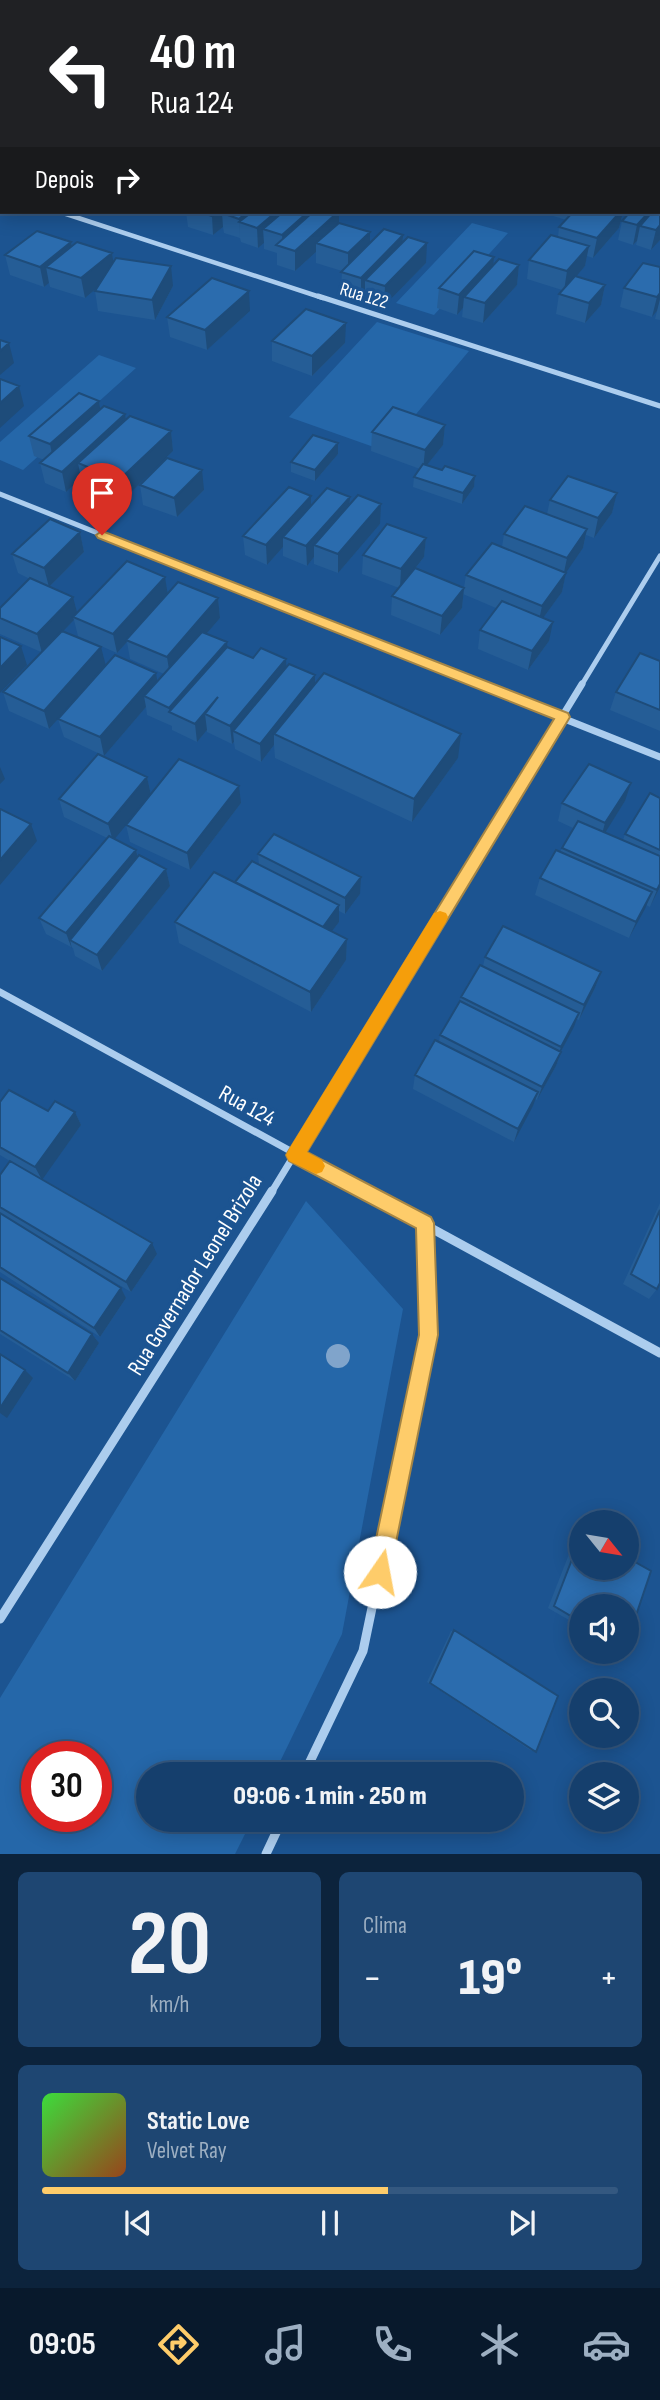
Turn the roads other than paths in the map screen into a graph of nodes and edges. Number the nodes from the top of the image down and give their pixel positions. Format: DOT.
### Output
graph roads {
  1 [pos="67,214"];
  2 [pos="660,406"];
  3 [pos="0,494"];
  4 [pos="660,556"];
  5 [pos="563,717"];
  6 [pos="660,757"];
  7 [pos="0,992"];
  8 [pos="295,1155"];
  9 [pos="425,1223"];
  10 [pos="660,1353"];
  11 [pos="0,1619"];
  12 [pos="310,1762"];
  13 [pos="276,1832"];
  14 [pos="266,1854"];
  1 -- 2 [label="street, Rua 122"];
  3 -- 5 [label="street"];
  4 -- 5 [label="street, Rua Governador Leonel Brizola"];
  5 -- 6 [label="street"];
  5 -- 8 [label="street, Rua Governador Leonel Brizola"];
  7 -- 8 [label="street, Rua 124"];
  8 -- 9 [label="street, Rua 124"];
  8 -- 11 [label="street, Rua Governador Leonel Brizola"];
  9 -- 10 [label="street, Rua 124"];
  9 -- 12 [label="street"];
  13 -- 14 [label="street"];
}
